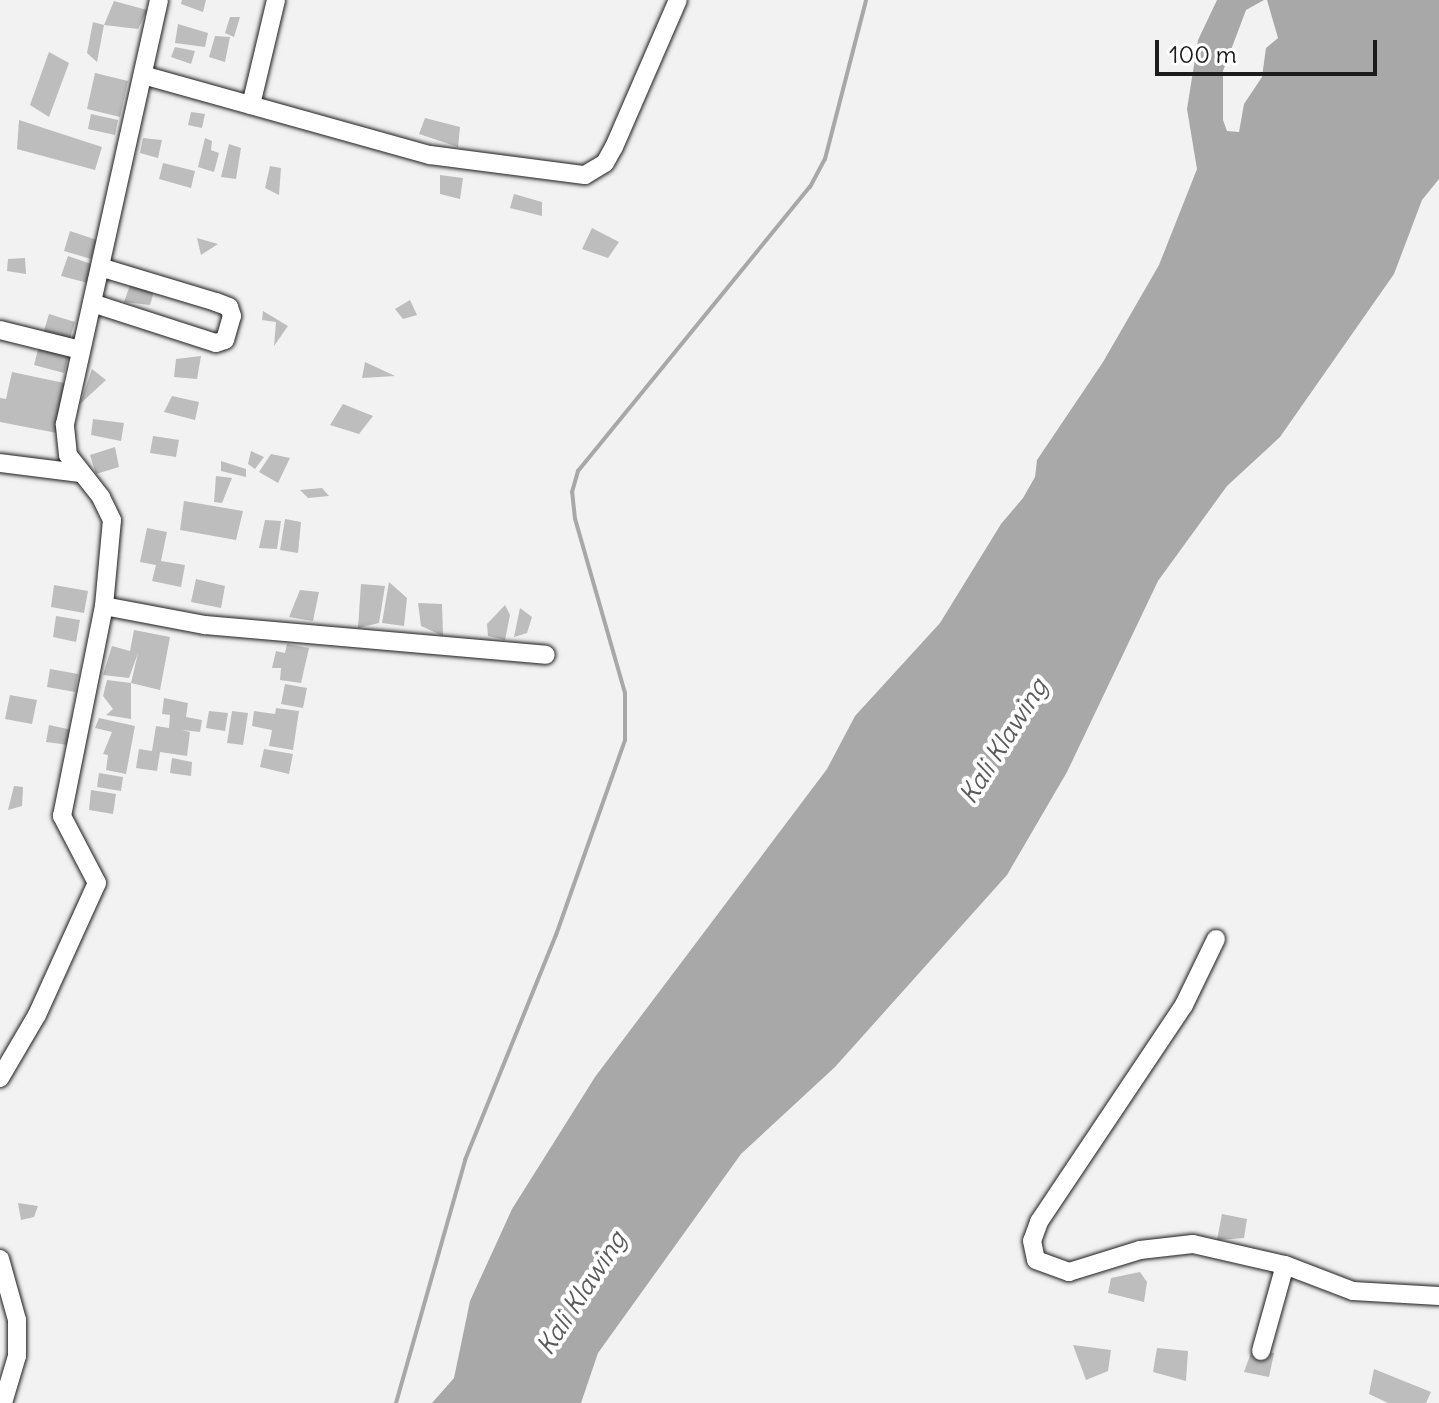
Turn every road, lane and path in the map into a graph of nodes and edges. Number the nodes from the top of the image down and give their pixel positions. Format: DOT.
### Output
graph roads {
  1 [pos="159,0"];
  2 [pos="276,0"];
  3 [pos="678,0"];
  4 [pos="143,75"];
  5 [pos="251,105"];
  6 [pos="100,267"];
  7 [pos="92,303"];
  8 [pos="0,330"];
  9 [pos="81,350"];
  10 [pos="0,463"];
  11 [pos="79,473"];
  12 [pos="104,606"];
  13 [pos="546,655"];
  14 [pos="1216,939"];
  15 [pos="0,1078"];
  16 [pos="0,1259"];
  17 [pos="1285,1265"];
  18 [pos="6,1291"];
  19 [pos="1439,1296"];
  20 [pos="1261,1351"];
  21 [pos="3,1403"];
  1 -- 4 [label="street"];
  2 -- 5 [label="street"];
  3 -- 5 [label="street"];
  4 -- 5 [label="street"];
  4 -- 6 [label="street"];
  6 -- 7 [label="street"];
  6 -- 7 [label="street"];
  7 -- 9 [label="street"];
  8 -- 9 [label="street"];
  9 -- 11 [label="street"];
  10 -- 11 [label="street"];
  11 -- 12 [label="street"];
  12 -- 13 [label="street"];
  12 -- 15 [label="street"];
  14 -- 17 [label="street"];
  16 -- 18 [label="street"];
  17 -- 19 [label="street"];
  17 -- 20 [label="street"];
  18 -- 21 [label="street"];
}
